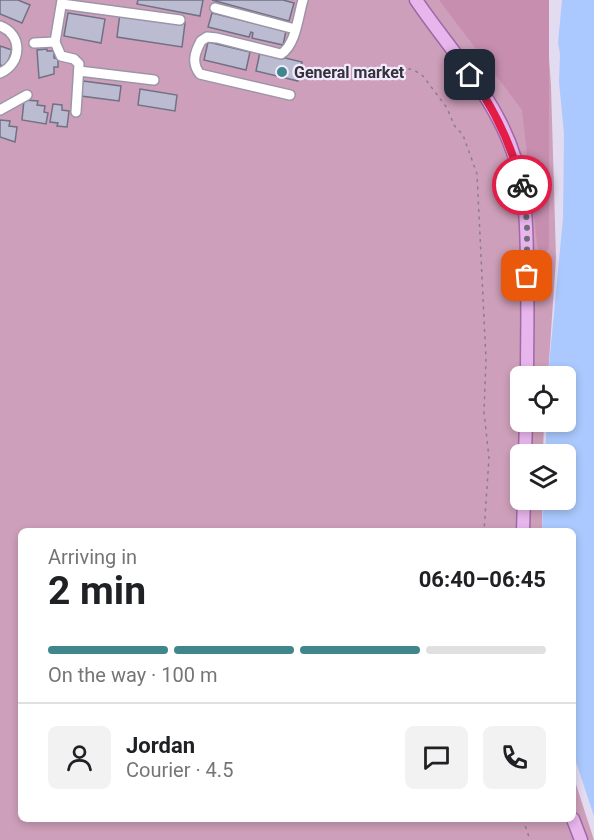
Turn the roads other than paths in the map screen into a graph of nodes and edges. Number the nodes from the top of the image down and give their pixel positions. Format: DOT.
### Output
graph roads {
  1 [pos="303,0"];
  2 [pos="416,0"];
  3 [pos="62,2"];
  4 [pos="215,8"];
  5 [pos="180,20"];
  6 [pos="0,26"];
  7 [pos="295,29"];
  8 [pos="55,42"];
  9 [pos="34,43"];
  10 [pos="80,71"];
  11 [pos="0,73"];
  12 [pos="154,80"];
  13 [pos="27,95"];
  14 [pos="290,95"];
  15 [pos="0,111"];
  16 [pos="76,112"];
  17 [pos="527,366"];
  18 [pos="524,510"];
  19 [pos="523,528"];
  20 [pos="574,822"];
  21 [pos="581,840"];
  1 -- 7 [label="street"];
  2 -- 17 [label="main road"];
  3 -- 5 [label="street"];
  3 -- 8 [label="street"];
  4 -- 7 [label="street"];
  6 -- 11 [label="street"];
  7 -- 14 [label="street"];
  8 -- 9 [label="street"];
  8 -- 10 [label="street"];
  10 -- 12 [label="street"];
  10 -- 16 [label="street"];
  13 -- 15 [label="street"];
  18 -- 19 [label="main road"];
  20 -- 21 [label="main road"];
}
